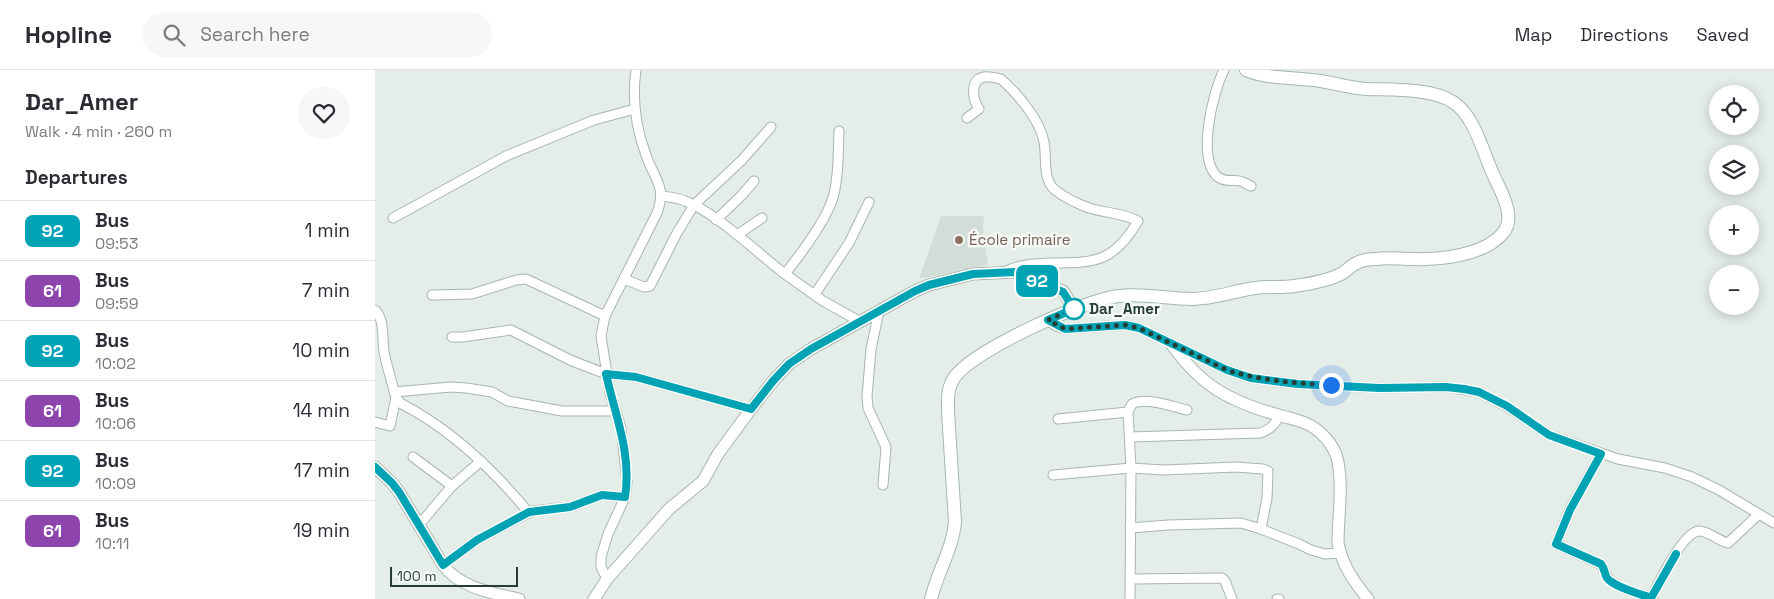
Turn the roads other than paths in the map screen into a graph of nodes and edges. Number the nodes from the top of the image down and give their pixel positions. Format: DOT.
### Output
graph roads {
  1 [pos="636,70"];
  2 [pos="1225,70"];
  3 [pos="1246,70"];
  4 [pos="635,109"];
  5 [pos="967,118"];
  6 [pos="771,128"];
  7 [pos="839,131"];
  8 [pos="754,180"];
  9 [pos="1251,186"];
  10 [pos="662,196"];
  11 [pos="869,202"];
  12 [pos="694,205"];
  13 [pos="393,218"];
  14 [pos="761,218"];
  15 [pos="716,220"];
  16 [pos="737,235"];
  17 [pos="1003,273"];
  18 [pos="785,274"];
  19 [pos="625,279"];
  20 [pos="815,294"];
  21 [pos="432,295"];
  22 [pos="1074,309"];
  23 [pos="375,310"];
  24 [pos="879,311"];
  25 [pos="605,316"];
  26 [pos="1048,320"];
  27 [pos="859,321"];
  28 [pos="452,336"];
  29 [pos="1172,345"];
  30 [pos="606,374"];
  31 [pos="395,395"];
  32 [pos="751,409"];
  33 [pos="1187,410"];
  34 [pos="616,411"];
  35 [pos="1128,412"];
  36 [pos="1279,416"];
  37 [pos="1058,419"];
  38 [pos="375,422"];
  39 [pos="1130,437"];
  40 [pos="1601,454"];
  41 [pos="413,457"];
  42 [pos="481,460"];
  43 [pos="375,467"];
  44 [pos="1131,468"];
  45 [pos="1053,475"];
  46 [pos="883,485"];
  47 [pos="452,486"];
  48 [pos="625,497"];
  49 [pos="529,512"];
  50 [pos="1759,514"];
  51 [pos="1774,524"];
  52 [pos="418,526"];
  53 [pos="1130,528"];
  54 [pos="1261,529"];
  55 [pos="1340,553"];
  56 [pos="443,565"];
  57 [pos="607,579"];
  58 [pos="1131,580"];
  59 [pos="519,599"];
  60 [pos="594,599"];
  61 [pos="931,599"];
  62 [pos="1130,599"];
  63 [pos="1232,599"];
  64 [pos="1368,599"];
  65 [pos="1652,599"];
  1 -- 4 [label="street"];
  2 -- 9 [label="street"];
  3 -- 22 [label="main road"];
  4 -- 10 [label="street"];
  4 -- 13 [label="street"];
  5 -- 17 [label="street"];
  6 -- 12 [label="street"];
  7 -- 18 [label="street"];
  8 -- 15 [label="street"];
  10 -- 12 [label="street"];
  10 -- 19 [label="street"];
  11 -- 20 [label="street"];
  12 -- 15 [label="street"];
  12 -- 19 [label="street"];
  14 -- 16 [label="street"];
  15 -- 16 [label="street"];
  16 -- 18 [label="street"];
  17 -- 22 [label="street"];
  17 -- 24 [label="street"];
  18 -- 20 [label="street"];
  19 -- 25 [label="street"];
  20 -- 27 [label="street"];
  21 -- 25 [label="street"];
  22 -- 26 [label="main road"];
  23 -- 31 [label="street"];
  24 -- 27 [label="street"];
  24 -- 46 [label="street"];
  25 -- 30 [label="street"];
  26 -- 29 [label="street"];
  26 -- 61 [label="main road"];
  27 -- 32 [label="street"];
  28 -- 30 [label="street"];
  29 -- 36 [label="street"];
  29 -- 40 [label="street"];
  30 -- 32 [label="street"];
  30 -- 34 [label="street"];
  31 -- 34 [label="street"];
  31 -- 38 [label="street"];
  31 -- 42 [label="street"];
  32 -- 57 [label="street"];
  33 -- 35 [label="street"];
  34 -- 48 [label="street"];
  35 -- 37 [label="street"];
  35 -- 39 [label="street"];
  36 -- 39 [label="street"];
  36 -- 55 [label="street"];
  39 -- 44 [label="street"];
  40 -- 50 [label="street"];
  40 -- 65 [label="street"];
  41 -- 47 [label="street"];
  42 -- 47 [label="street"];
  42 -- 49 [label="street"];
  43 -- 52 [label="street"];
  44 -- 45 [label="street"];
  44 -- 53 [label="street"];
  44 -- 54 [label="street"];
  47 -- 52 [label="street"];
  48 -- 49 [label="street"];
  48 -- 57 [label="street"];
  49 -- 56 [label="street"];
  50 -- 51 [label="street"];
  50 -- 65 [label="street"];
  52 -- 56 [label="street"];
  53 -- 54 [label="street"];
  53 -- 58 [label="street"];
  54 -- 55 [label="street"];
  55 -- 64 [label="street"];
  56 -- 59 [label="street"];
  57 -- 60 [label="street"];
  58 -- 62 [label="street"];
  58 -- 63 [label="street"];
}
